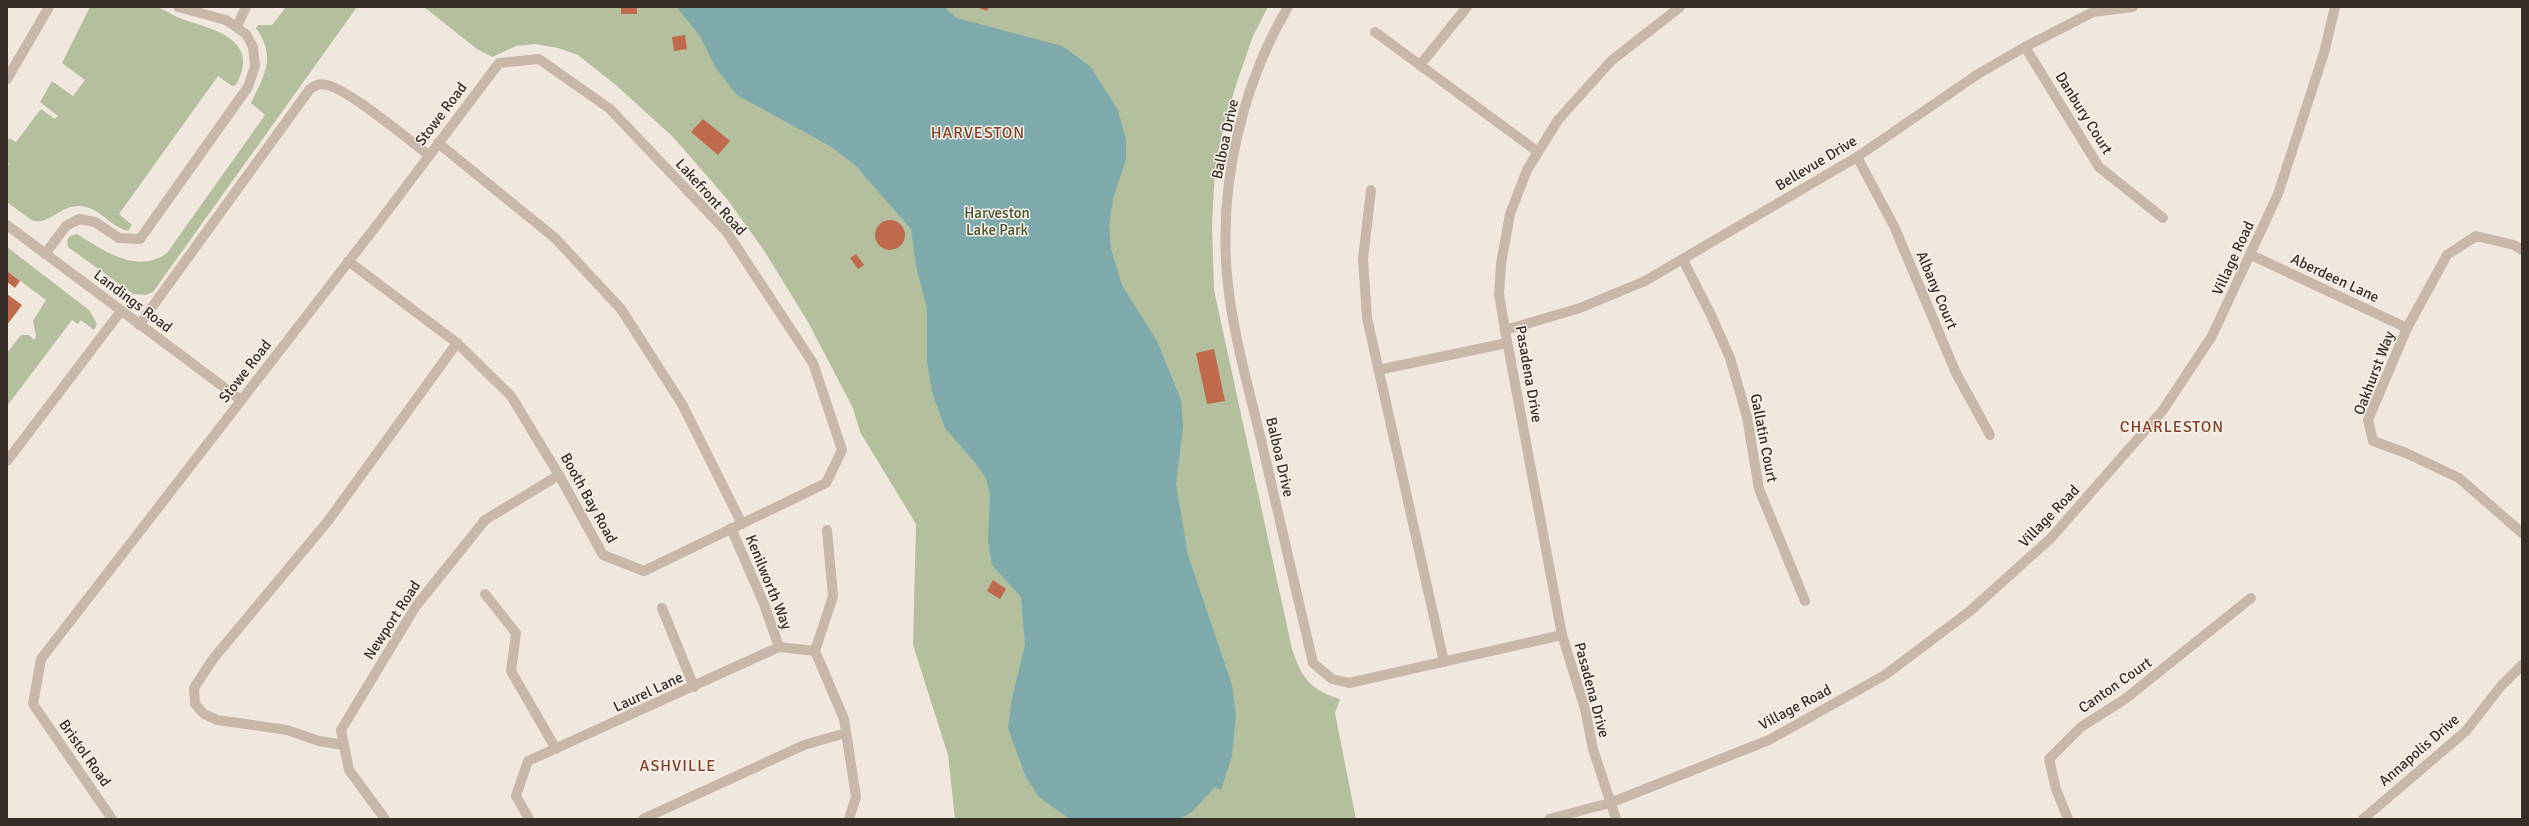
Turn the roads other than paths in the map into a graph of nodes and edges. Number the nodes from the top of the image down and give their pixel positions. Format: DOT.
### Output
graph roads {
  1 [pos="49,7"];
  2 [pos="178,7"];
  3 [pos="246,7"];
  4 [pos="1288,7"];
  5 [pos="1467,7"];
  6 [pos="1680,7"];
  7 [pos="2133,7"];
  8 [pos="2335,7"];
  9 [pos="237,26"];
  10 [pos="1375,32"];
  11 [pos="2025,47"];
  12 [pos="498,63"];
  13 [pos="1420,65"];
  14 [pos="7,79"];
  15 [pos="438,142"];
  16 [pos="1538,152"];
  17 [pos="429,155"];
  18 [pos="1856,157"];
  19 [pos="1371,190"];
  20 [pos="2163,218"];
  21 [pos="7,225"];
  22 [pos="2522,250"];
  23 [pos="46,254"];
  24 [pos="2251,255"];
  25 [pos="1683,260"];
  26 [pos="348,261"];
  27 [pos="121,311"];
  28 [pos="140,325"];
  29 [pos="2407,328"];
  30 [pos="1505,330"];
  31 [pos="457,343"];
  32 [pos="1507,343"];
  33 [pos="1378,370"];
  34 [pos="241,400"];
  35 [pos="1990,435"];
  36 [pos="842,450"];
  37 [pos="7,461"];
  38 [pos="559,475"];
  39 [pos="742,524"];
  40 [pos="731,528"];
  41 [pos="827,530"];
  42 [pos="2522,533"];
  43 [pos="485,594"];
  44 [pos="2251,598"];
  45 [pos="1805,601"];
  46 [pos="662,608"];
  47 [pos="1562,635"];
  48 [pos="779,647"];
  49 [pos="816,652"];
  50 [pos="1444,662"];
  51 [pos="2522,665"];
  52 [pos="694,687"];
  53 [pos="33,704"];
  54 [pos="846,733"];
  55 [pos="344,745"];
  56 [pos="556,750"];
  57 [pos="1610,803"];
  58 [pos="112,819"];
  59 [pos="385,819"];
  60 [pos="529,819"];
  61 [pos="644,819"];
  62 [pos="849,819"];
  63 [pos="1549,819"];
  64 [pos="1616,819"];
  65 [pos="2068,819"];
  66 [pos="2363,819"];
  1 -- 14 [label="street"];
  2 -- 9 [label="street"];
  3 -- 9 [label="street"];
  4 -- 50 [label="street, Balboa Drive"];
  5 -- 13 [label="street"];
  6 -- 16 [label="street, Pasadena Drive"];
  7 -- 11 [label="street, Bellevue Drive"];
  8 -- 24 [label="street, Village Road"];
  9 -- 23 [label="street"];
  10 -- 13 [label="street"];
  11 -- 18 [label="street, Bellevue Drive"];
  11 -- 20 [label="street, Danbury Court"];
  12 -- 15 [label="street, Stowe Road"];
  12 -- 36 [label="street, Lakefront Road"];
  13 -- 16 [label="street"];
  15 -- 17 [label="street, Stowe Road"];
  15 -- 39 [label="street"];
  16 -- 30 [label="street, Pasadena Drive"];
  17 -- 26 [label="street, Stowe Road"];
  17 -- 28 [label="street"];
  18 -- 25 [label="street, Bellevue Drive"];
  18 -- 35 [label="street, Albany Court"];
  19 -- 33 [label="street"];
  21 -- 23 [label="street, Landings Road"];
  22 -- 29 [label="street, Oakhurst Way"];
  23 -- 27 [label="street, Landings Road"];
  24 -- 29 [label="street, Aberdeen Lane"];
  24 -- 57 [label="street, Village Road"];
  25 -- 30 [label="street, Bellevue Drive"];
  25 -- 45 [label="street, Gallatin Court"];
  26 -- 31 [label="street, Booth Bay Road"];
  26 -- 34 [label="street, Stowe Road"];
  27 -- 28 [label="street, Landings Road"];
  27 -- 37 [label="street"];
  28 -- 34 [label="street, Landings Road"];
  29 -- 42 [label="street, Oakhurst Way"];
  30 -- 32 [label="street, Pasadena Drive"];
  31 -- 38 [label="street, Booth Bay Road"];
  31 -- 55 [label="street"];
  32 -- 33 [label="street"];
  32 -- 47 [label="street, Pasadena Drive"];
  33 -- 50 [label="street"];
  34 -- 53 [label="street, Stowe Road"];
  36 -- 39 [label="street, Booth Bay Road"];
  38 -- 40 [label="street, Booth Bay Road"];
  38 -- 55 [label="street, Newport Road"];
  39 -- 40 [label="street, Booth Bay Road"];
  40 -- 48 [label="street, Kenilworth Way"];
  41 -- 49 [label="street"];
  43 -- 56 [label="street"];
  44 -- 65 [label="street, Canton Court"];
  46 -- 52 [label="street"];
  47 -- 50 [label="street, Balboa Drive"];
  47 -- 57 [label="street, Pasadena Drive"];
  48 -- 49 [label="street"];
  48 -- 52 [label="street, Laurel Lane"];
  49 -- 54 [label="street"];
  51 -- 66 [label="street, Annapolis Drive"];
  52 -- 56 [label="street, Laurel Lane"];
  53 -- 58 [label="street, Bristol Road"];
  54 -- 61 [label="street"];
  54 -- 62 [label="street"];
  55 -- 59 [label="street, Newport Road"];
  56 -- 60 [label="street, Laurel Lane"];
  57 -- 63 [label="street, Village Road"];
  57 -- 64 [label="street, Pasadena Drive"];
}
